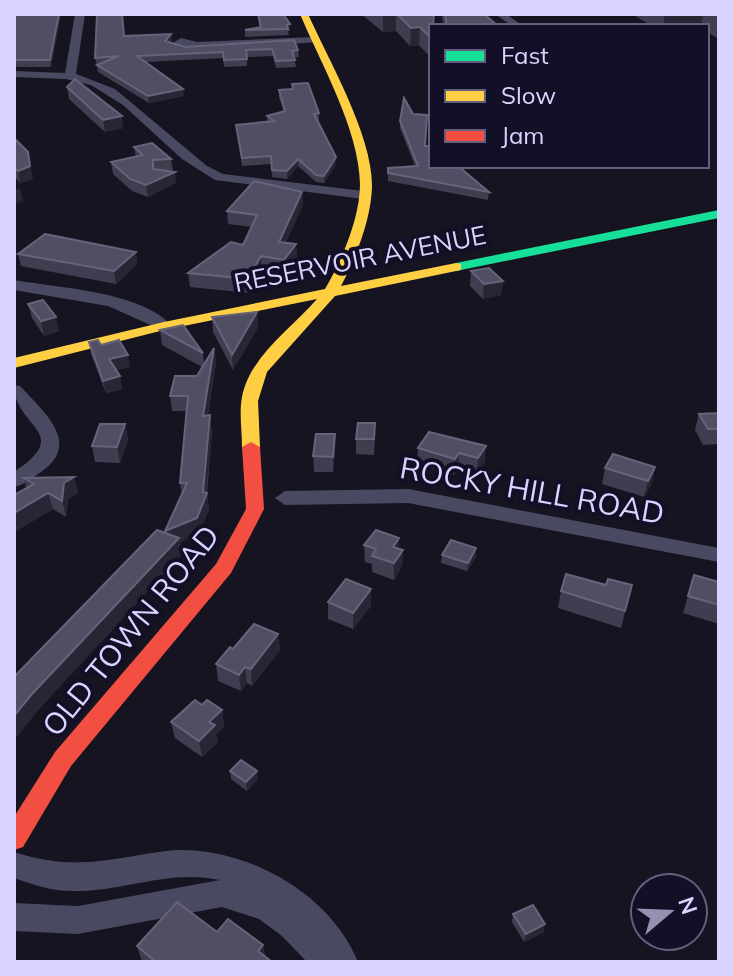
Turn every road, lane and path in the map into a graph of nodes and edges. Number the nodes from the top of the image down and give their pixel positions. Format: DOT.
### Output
graph roads {
  1 [pos="80,14"];
  2 [pos="304,14"];
  3 [pos="315,40"];
  4 [pos="197,45"];
  5 [pos="14,74"];
  6 [pos="70,76"];
  7 [pos="363,195"];
  8 [pos="719,214"];
  9 [pos="14,285"];
  10 [pos="331,291"];
  11 [pos="164,326"];
  12 [pos="14,363"];
  13 [pos="14,390"];
  14 [pos="14,481"];
  15 [pos="285,498"];
  16 [pos="719,555"];
  17 [pos="14,839"];
  18 [pos="14,865"];
  19 [pos="14,917"];
  20 [pos="327,962"];
  21 [pos="343,962"];
  1 -- 6 [label="street"];
  2 -- 3 [label="main road, OLD TOWN ROAD"];
  3 -- 4 [label="street"];
  3 -- 7 [label="main road, OLD TOWN ROAD"];
  5 -- 6 [label="street"];
  6 -- 7 [label="street"];
  7 -- 10 [label="main road, OLD TOWN ROAD"];
  8 -- 10 [label="main road, RESERVOIR AVENUE"];
  9 -- 11 [label="street"];
  10 -- 11 [label="main road, RESERVOIR AVENUE"];
  10 -- 17 [label="main road, OLD TOWN ROAD"];
  11 -- 12 [label="main road, RESERVOIR AVENUE"];
  13 -- 14 [label="street"];
  15 -- 16 [label="street, ROCKY HILL ROAD"];
  18 -- 21 [label="street"];
  19 -- 20 [label="street"];
}
